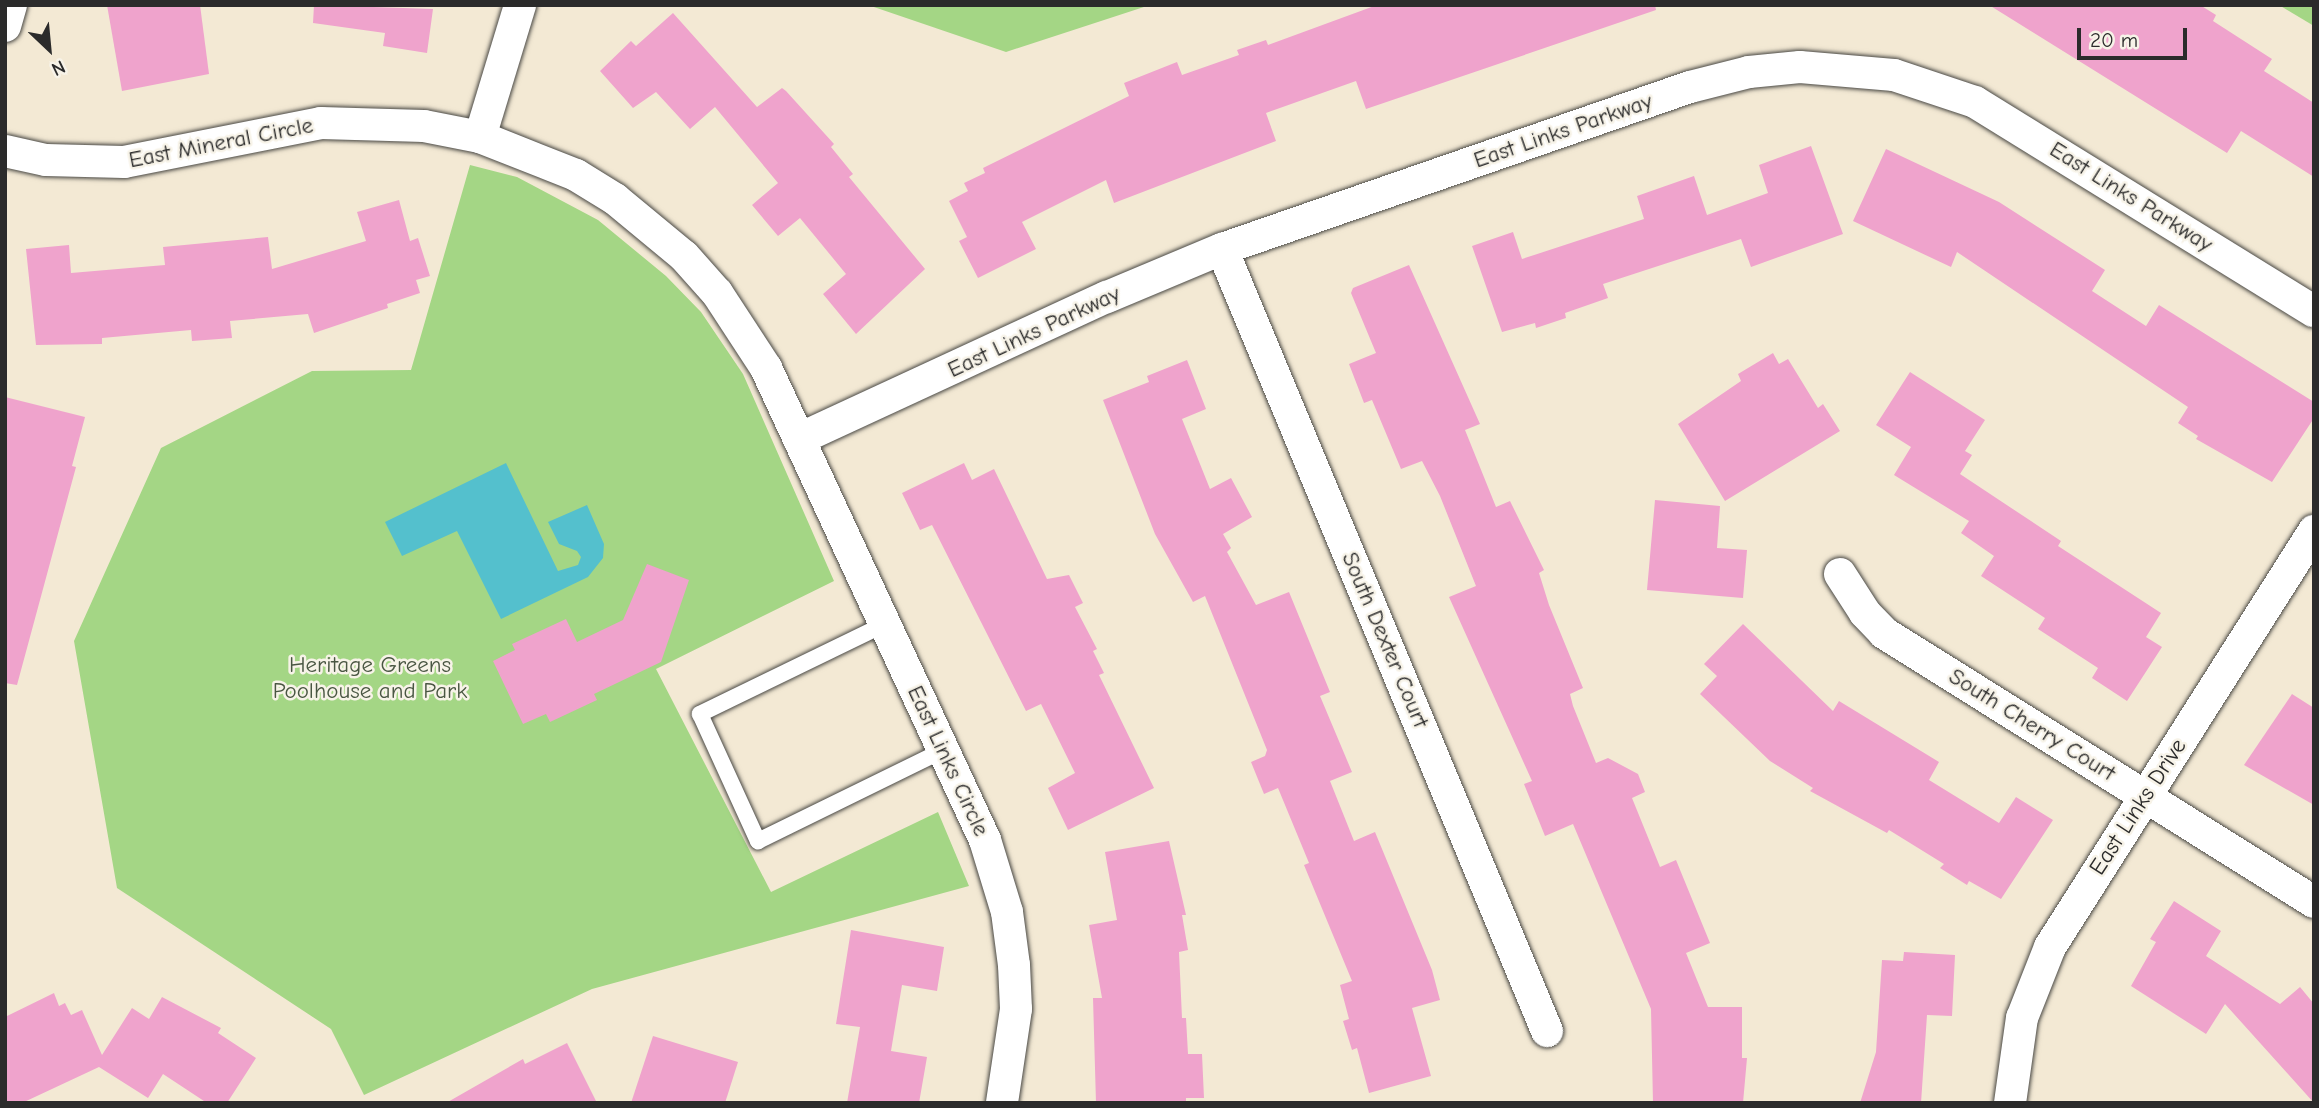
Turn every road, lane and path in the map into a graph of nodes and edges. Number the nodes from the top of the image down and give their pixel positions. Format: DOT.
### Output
graph roads {
  1 [pos="11,5"];
  2 [pos="520,5"];
  3 [pos="5,26"];
  4 [pos="480,136"];
  5 [pos="5,151"];
  6 [pos="1222,249"];
  7 [pos="2314,311"];
  8 [pos="799,439"];
  9 [pos="2314,531"];
  10 [pos="1840,574"];
  11 [pos="885,624"];
  12 [pos="944,750"];
  13 [pos="2146,796"];
  14 [pos="2314,902"];
  15 [pos="1547,1031"];
  16 [pos="1002,1103"];
  17 [pos="2010,1103"];
  1 -- 3 [label="street"];
  2 -- 4 [label="street"];
  4 -- 5 [label="street, East Mineral Circle"];
  4 -- 8 [label="street, East Mineral Circle"];
  6 -- 7 [label="street, East Links Parkway"];
  6 -- 8 [label="street, East Links Parkway"];
  6 -- 15 [label="street, South Dexter Court"];
  8 -- 11 [label="street, East Links Circle"];
  9 -- 13 [label="street, East Links Drive"];
  10 -- 13 [label="street, South Cherry Court"];
  11 -- 12 [label="street, East Links Circle"];
  11 -- 12 [label="lane"];
  12 -- 16 [label="street, East Links Circle"];
  13 -- 14 [label="street, South Cherry Court"];
  13 -- 17 [label="street, East Links Drive"];
}
